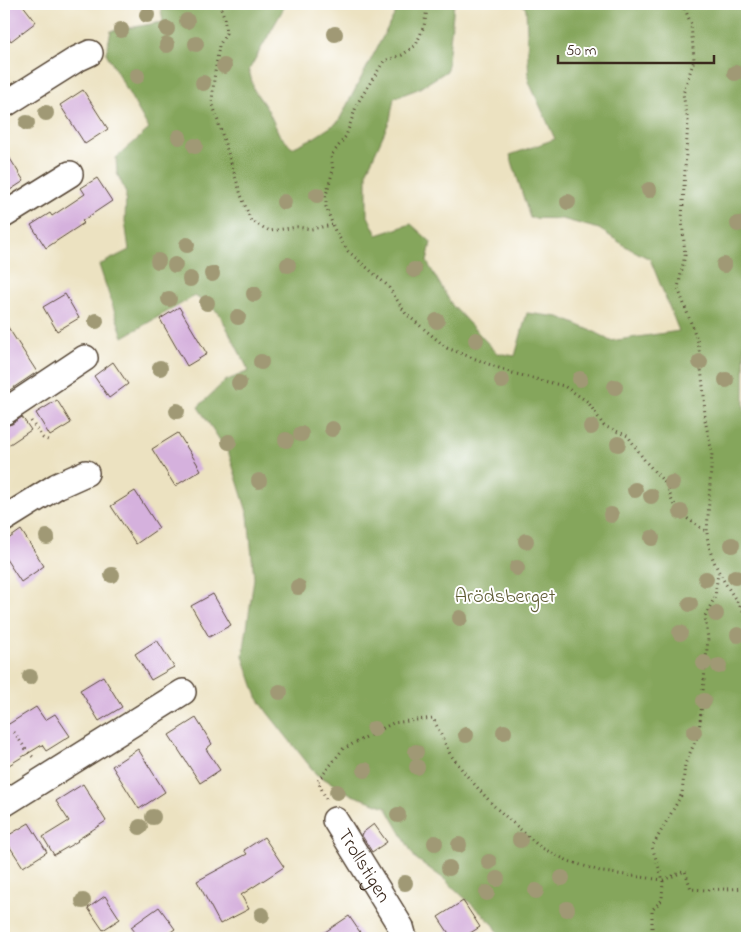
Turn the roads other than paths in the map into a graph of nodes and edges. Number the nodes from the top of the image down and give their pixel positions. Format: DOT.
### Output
graph roads {
  1 [pos="90,53"];
  2 [pos="4,105"];
  3 [pos="70,174"];
  4 [pos="4,215"];
  5 [pos="85,358"];
  6 [pos="4,412"];
  7 [pos="86,472"];
  8 [pos="4,520"];
  9 [pos="183,692"];
  10 [pos="4,804"];
  11 [pos="336,820"];
  12 [pos="404,938"];
  1 -- 2 [label="street"];
  3 -- 4 [label="street"];
  5 -- 6 [label="street"];
  7 -- 8 [label="street"];
  9 -- 10 [label="street"];
  11 -- 12 [label="street, Trollstigen"];
}
